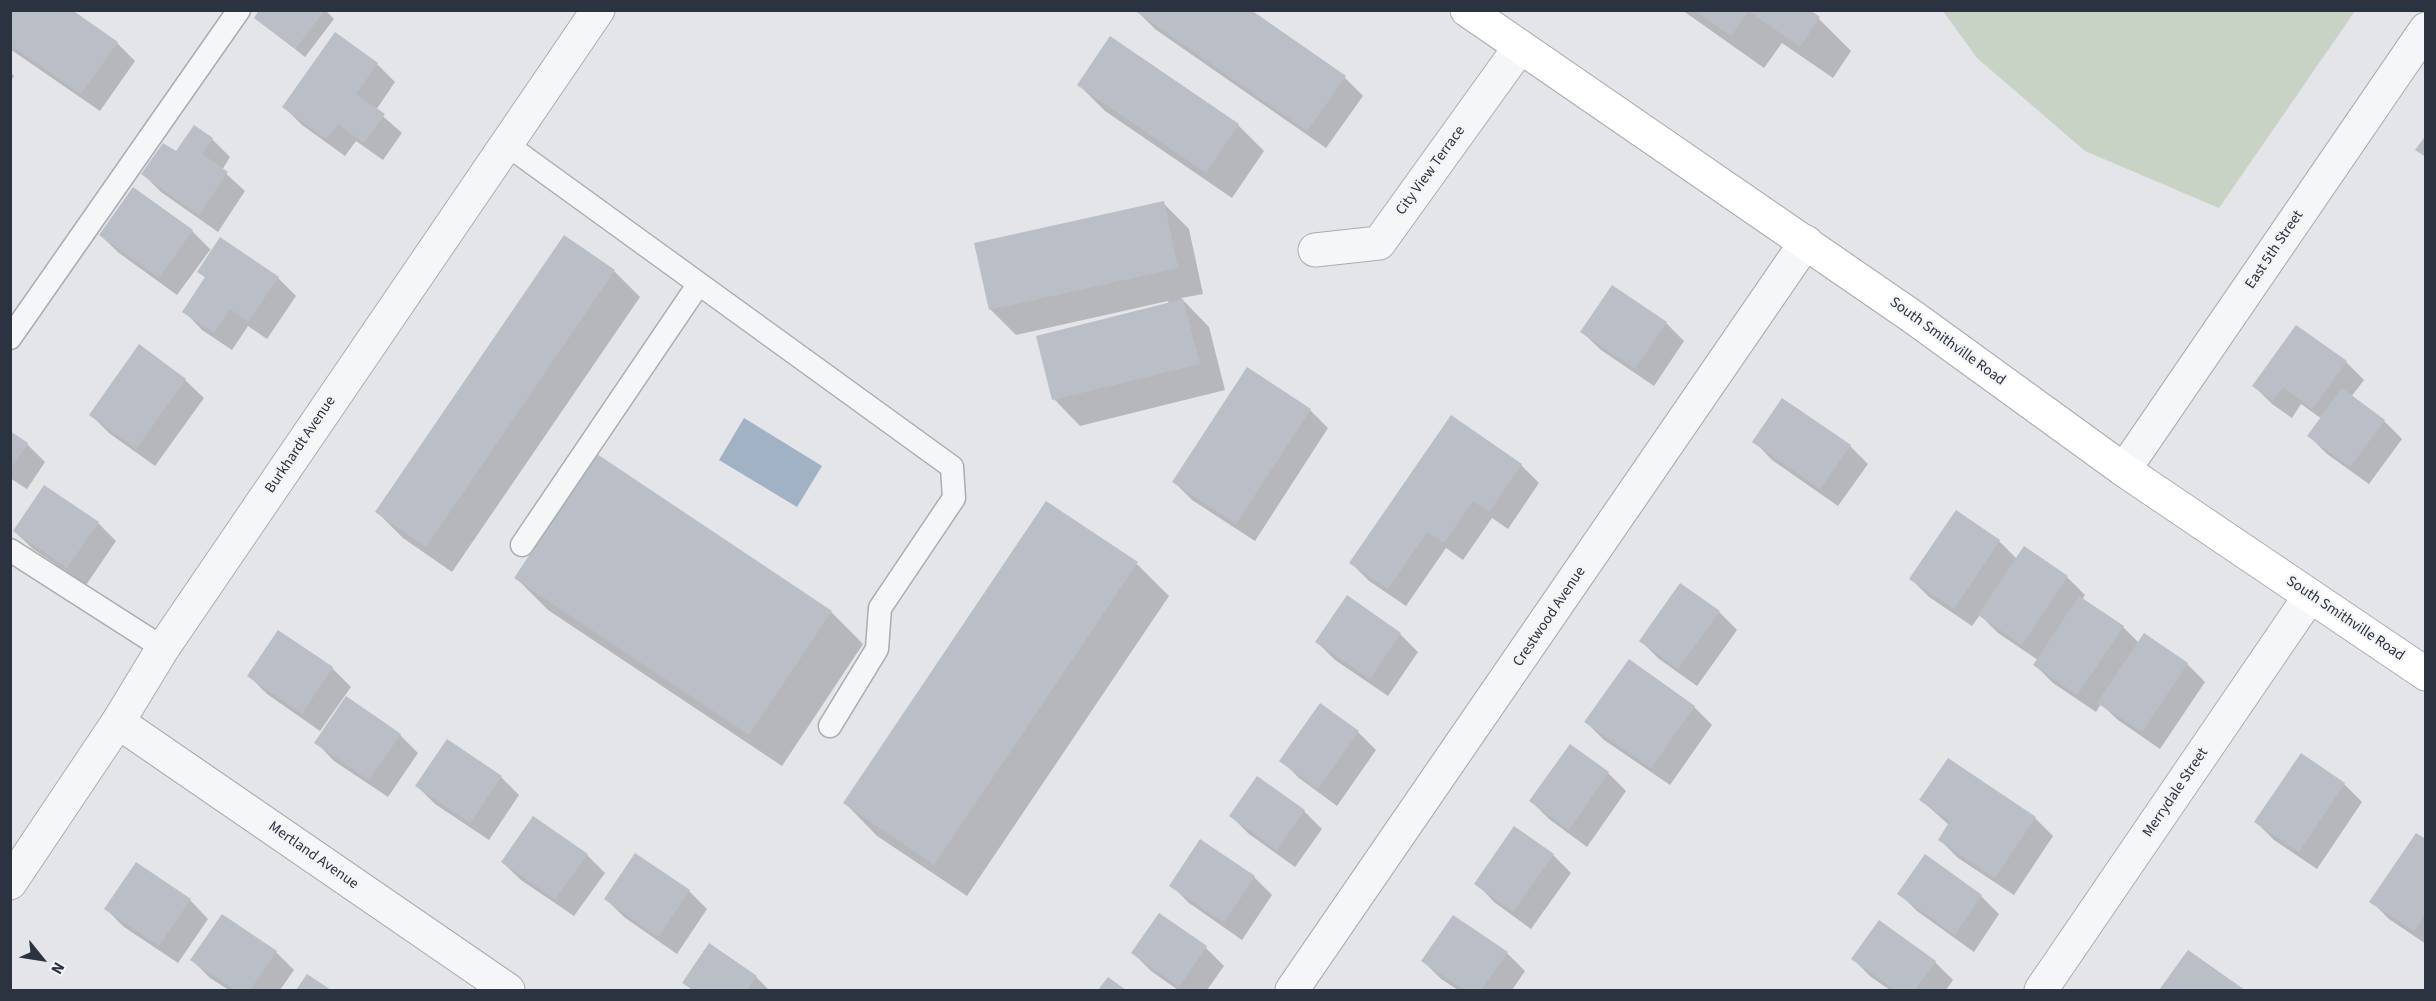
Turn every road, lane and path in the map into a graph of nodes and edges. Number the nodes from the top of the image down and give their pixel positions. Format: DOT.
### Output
graph roads {
  1 [pos="239,10"];
  2 [pos="598,10"];
  3 [pos="1467,10"];
  4 [pos="2426,29"];
  5 [pos="1520,47"];
  6 [pos="506,144"];
  7 [pos="1806,242"];
  8 [pos="1315,250"];
  9 [pos="698,285"];
  10 [pos="10,338"];
  11 [pos="2124,470"];
  12 [pos="522,545"];
  13 [pos="10,550"];
  14 [pos="2310,596"];
  15 [pos="163,648"];
  16 [pos="2426,674"];
  17 [pos="118,722"];
  18 [pos="830,726"];
  19 [pos="10,883"];
  20 [pos="508,990"];
  21 [pos="1292,990"];
  22 [pos="2041,990"];
  1 -- 10 [label="lane"];
  2 -- 6 [label="street, Burkhardt Avenue"];
  3 -- 5 [label="main road, South Smithville Road"];
  4 -- 11 [label="street, East 5th Street"];
  5 -- 7 [label="main road, South Smithville Road"];
  5 -- 8 [label="street, City View Terrace"];
  6 -- 9 [label="lane"];
  6 -- 15 [label="street, Burkhardt Avenue"];
  7 -- 11 [label="main road, South Smithville Road"];
  7 -- 21 [label="street, Crestwood Avenue"];
  9 -- 12 [label="lane"];
  9 -- 18 [label="lane"];
  11 -- 14 [label="main road, South Smithville Road"];
  13 -- 15 [label="lane"];
  14 -- 16 [label="main road, South Smithville Road"];
  14 -- 22 [label="street, Merrydale Street"];
  15 -- 17 [label="street, Burkhardt Avenue"];
  17 -- 19 [label="street, Burkhardt Avenue"];
  17 -- 20 [label="street, Mertland Avenue"];
}
